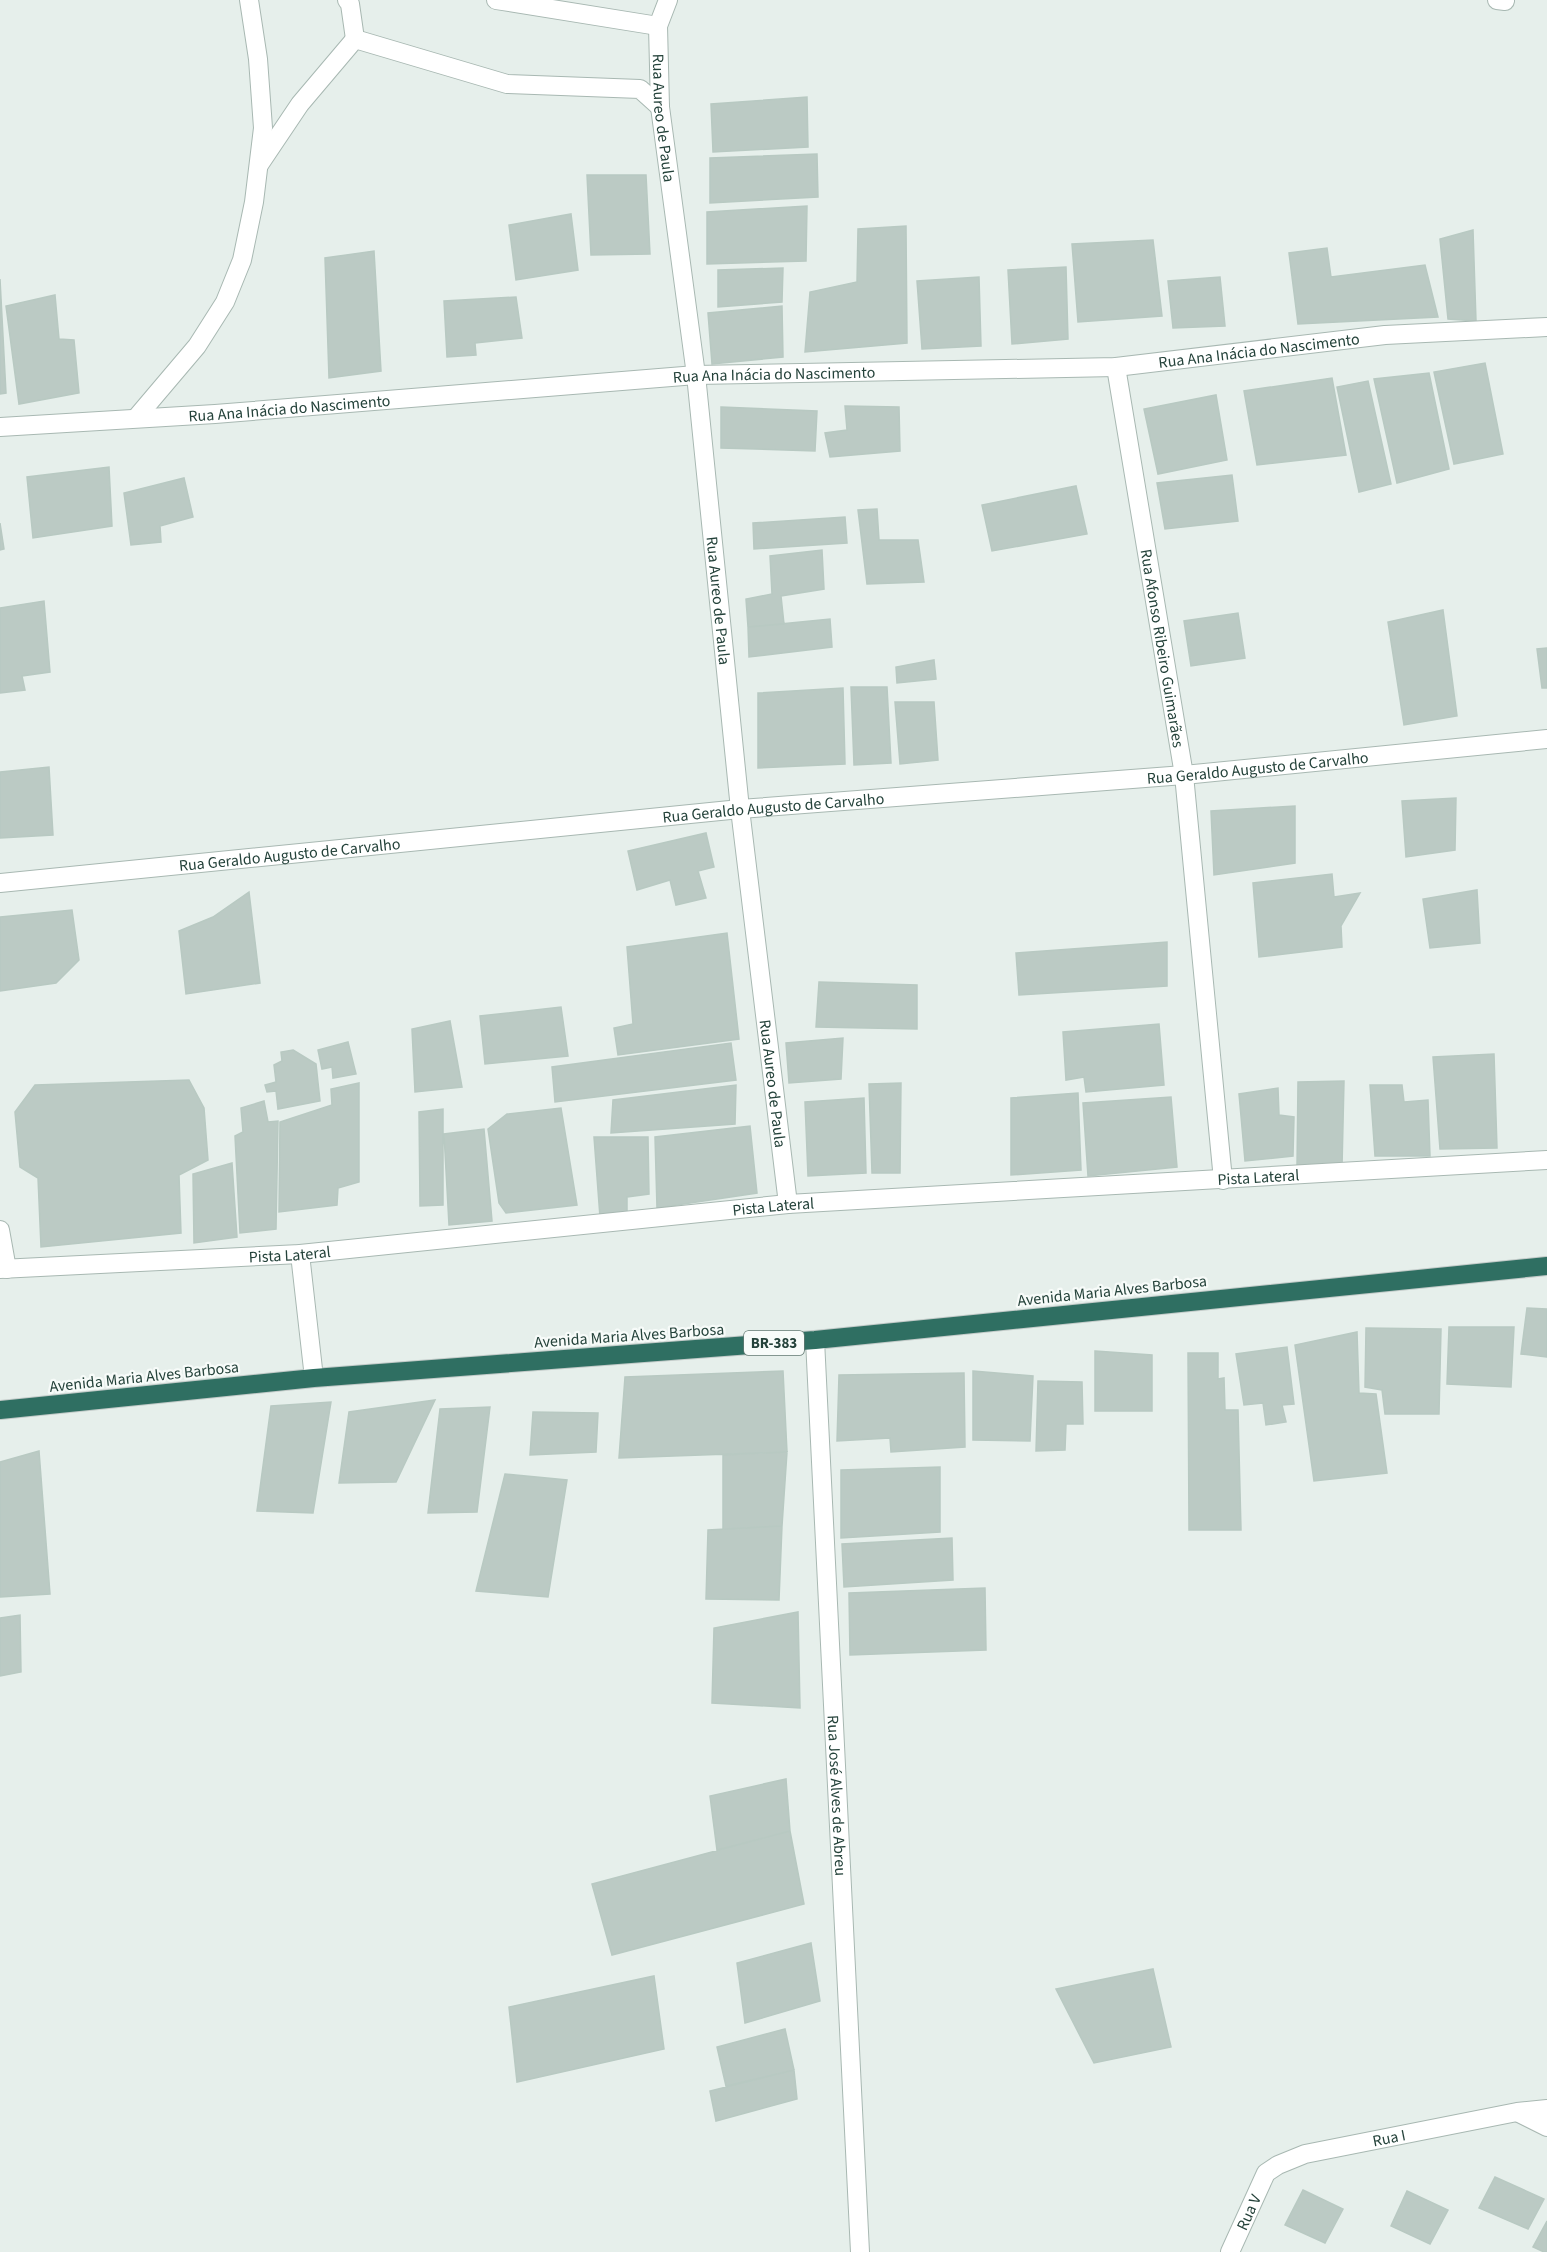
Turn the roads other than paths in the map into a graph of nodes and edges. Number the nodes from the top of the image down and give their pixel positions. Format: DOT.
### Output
graph roads {
  1 [pos="249,0"];
  2 [pos="347,0"];
  3 [pos="496,0"];
  4 [pos="668,0"];
  5 [pos="658,26"];
  6 [pos="355,39"];
  7 [pos="660,107"];
  8 [pos="259,165"];
  9 [pos="1547,327"];
  10 [pos="1116,368"];
  11 [pos="696,375"];
  12 [pos="136,418"];
  13 [pos="0,427"];
  14 [pos="1547,739"];
  15 [pos="1184,775"];
  16 [pos="740,809"];
  17 [pos="0,883"];
  18 [pos="1547,1160"];
  19 [pos="1223,1180"];
  20 [pos="788,1204"];
  21 [pos="0,1230"];
  22 [pos="300,1254"];
  23 [pos="1547,1266"];
  24 [pos="4,1269"];
  25 [pos="815,1340"];
  26 [pos="314,1378"];
  27 [pos="0,1410"];
  28 [pos="1547,2109"];
  29 [pos="1517,2112"];
  30 [pos="1547,2127"];
  31 [pos="1266,2173"];
  32 [pos="860,2252"];
  33 [pos="1230,2252"];
  1 -- 8 [label="street"];
  2 -- 6 [label="street"];
  3 -- 5 [label="street"];
  4 -- 5 [label="street, Rua Aureo de Paula"];
  5 -- 7 [label="street, Rua Aureo de Paula"];
  6 -- 7 [label="street"];
  6 -- 8 [label="street"];
  7 -- 11 [label="street, Rua Aureo de Paula"];
  8 -- 12 [label="street"];
  9 -- 10 [label="street, Rua Ana Inácia do Nascimento"];
  10 -- 11 [label="street, Rua Ana Inácia do Nascimento"];
  10 -- 15 [label="street, Rua Afonso Ribeiro Guimarães"];
  11 -- 12 [label="street, Rua Ana Inácia do Nascimento"];
  11 -- 16 [label="street, Rua Aureo de Paula"];
  12 -- 13 [label="street, Rua Ana Inácia do Nascimento"];
  14 -- 15 [label="street, Rua Geraldo Augusto de Carvalho"];
  15 -- 16 [label="street, Rua Geraldo Augusto de Carvalho"];
  15 -- 19 [label="street, Rua Afonso Ribeiro Guimarães"];
  16 -- 17 [label="street, Rua Geraldo Augusto de Carvalho"];
  16 -- 20 [label="street, Rua Aureo de Paula"];
  18 -- 19 [label="street, Pista Lateral"];
  19 -- 20 [label="street, Pista Lateral"];
  20 -- 22 [label="street, Pista Lateral"];
  21 -- 24 [label="street"];
  22 -- 24 [label="street, Pista Lateral"];
  22 -- 26 [label="street"];
  23 -- 25 [label="highway, Avenida Maria Alves Barbosa / BR-383"];
  25 -- 26 [label="highway, Avenida Maria Alves Barbosa / BR-383"];
  25 -- 32 [label="street, Rua José Alves de Abreu"];
  26 -- 27 [label="highway, Avenida Maria Alves Barbosa / BR-383"];
  28 -- 29 [label="street, Rua I"];
  29 -- 30 [label="street"];
  29 -- 31 [label="street, Rua I"];
  31 -- 33 [label="street, Rua V"];
}
